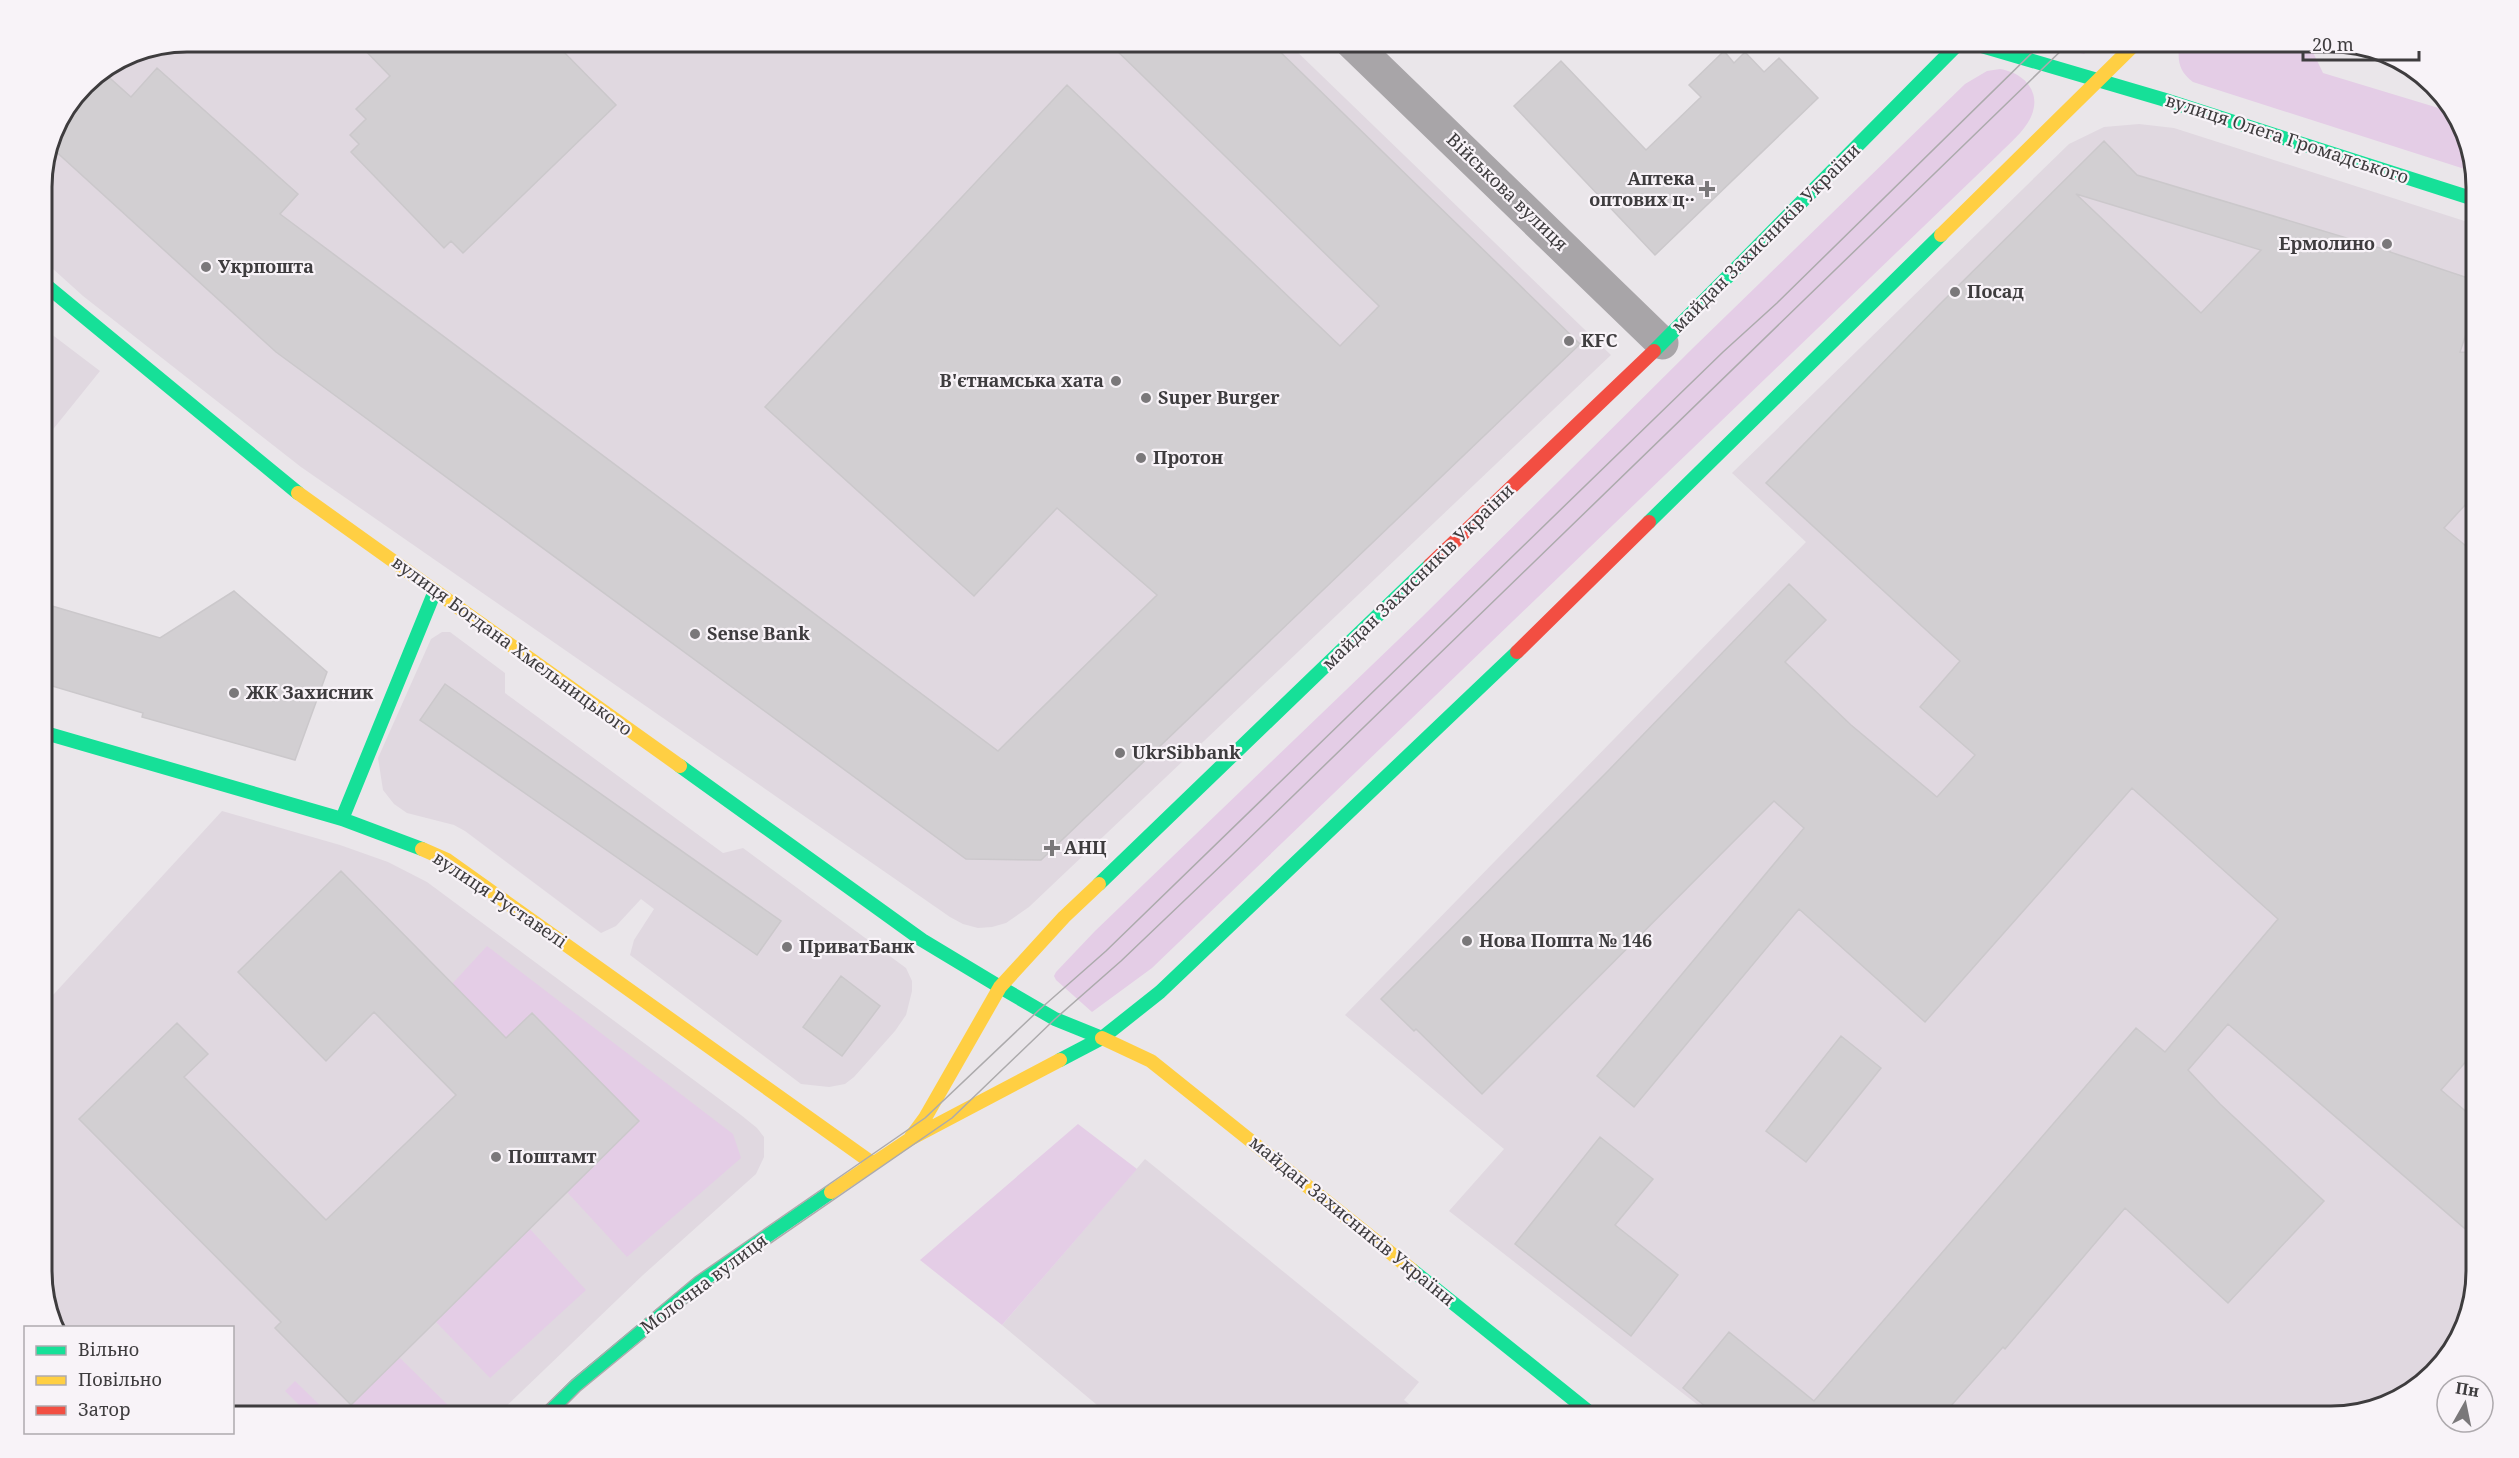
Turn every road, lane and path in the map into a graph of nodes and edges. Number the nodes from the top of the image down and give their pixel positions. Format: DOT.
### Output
graph roads {
  1 [pos="1362,52"];
  2 [pos="1950,52"];
  3 [pos="2004,52"];
  4 [pos="2126,52"];
  5 [pos="2098,79"];
  6 [pos="2466,196"];
  7 [pos="53,291"];
  8 [pos="1662,343"];
  9 [pos="435,591"];
  10 [pos="53,735"];
  11 [pos="342,819"];
  12 [pos="1000,987"];
  13 [pos="1102,1038"];
  14 [pos="910,1139"];
  15 [pos="872,1163"];
  16 [pos="555,1406"];
  17 [pos="1582,1406"];
  1 -- 8 [label="street, Військова вулиця"];
  2 -- 8 [label="main road, майдан Захисників України"];
  3 -- 5 [label="main road, вулиця Олега Громадського"];
  4 -- 5 [label="main road, майдан Захисників України"];
  5 -- 6 [label="main road, вулиця Олега Громадського"];
  5 -- 13 [label="main road, майдан Захисників України"];
  7 -- 9 [label="main road, вулиця Богдана Хмельницького"];
  8 -- 12 [label="main road, майдан Захисників України"];
  9 -- 11 [label="main road"];
  9 -- 12 [label="main road, вулиця Богдана Хмельницького"];
  10 -- 11 [label="main road, вулиця Руставелі"];
  11 -- 15 [label="main road, вулиця Руставелі"];
  12 -- 13 [label="main road, вулиця Богдана Хмельницького"];
  12 -- 14 [label="main road, майдан Захисників України"];
  13 -- 14 [label="main road, майдан Захисників України"];
  13 -- 17 [label="main road, майдан Захисників України"];
  14 -- 15 [label="main road, майдан Захисників України"];
  15 -- 16 [label="main road, Молочна вулиця"];
}
